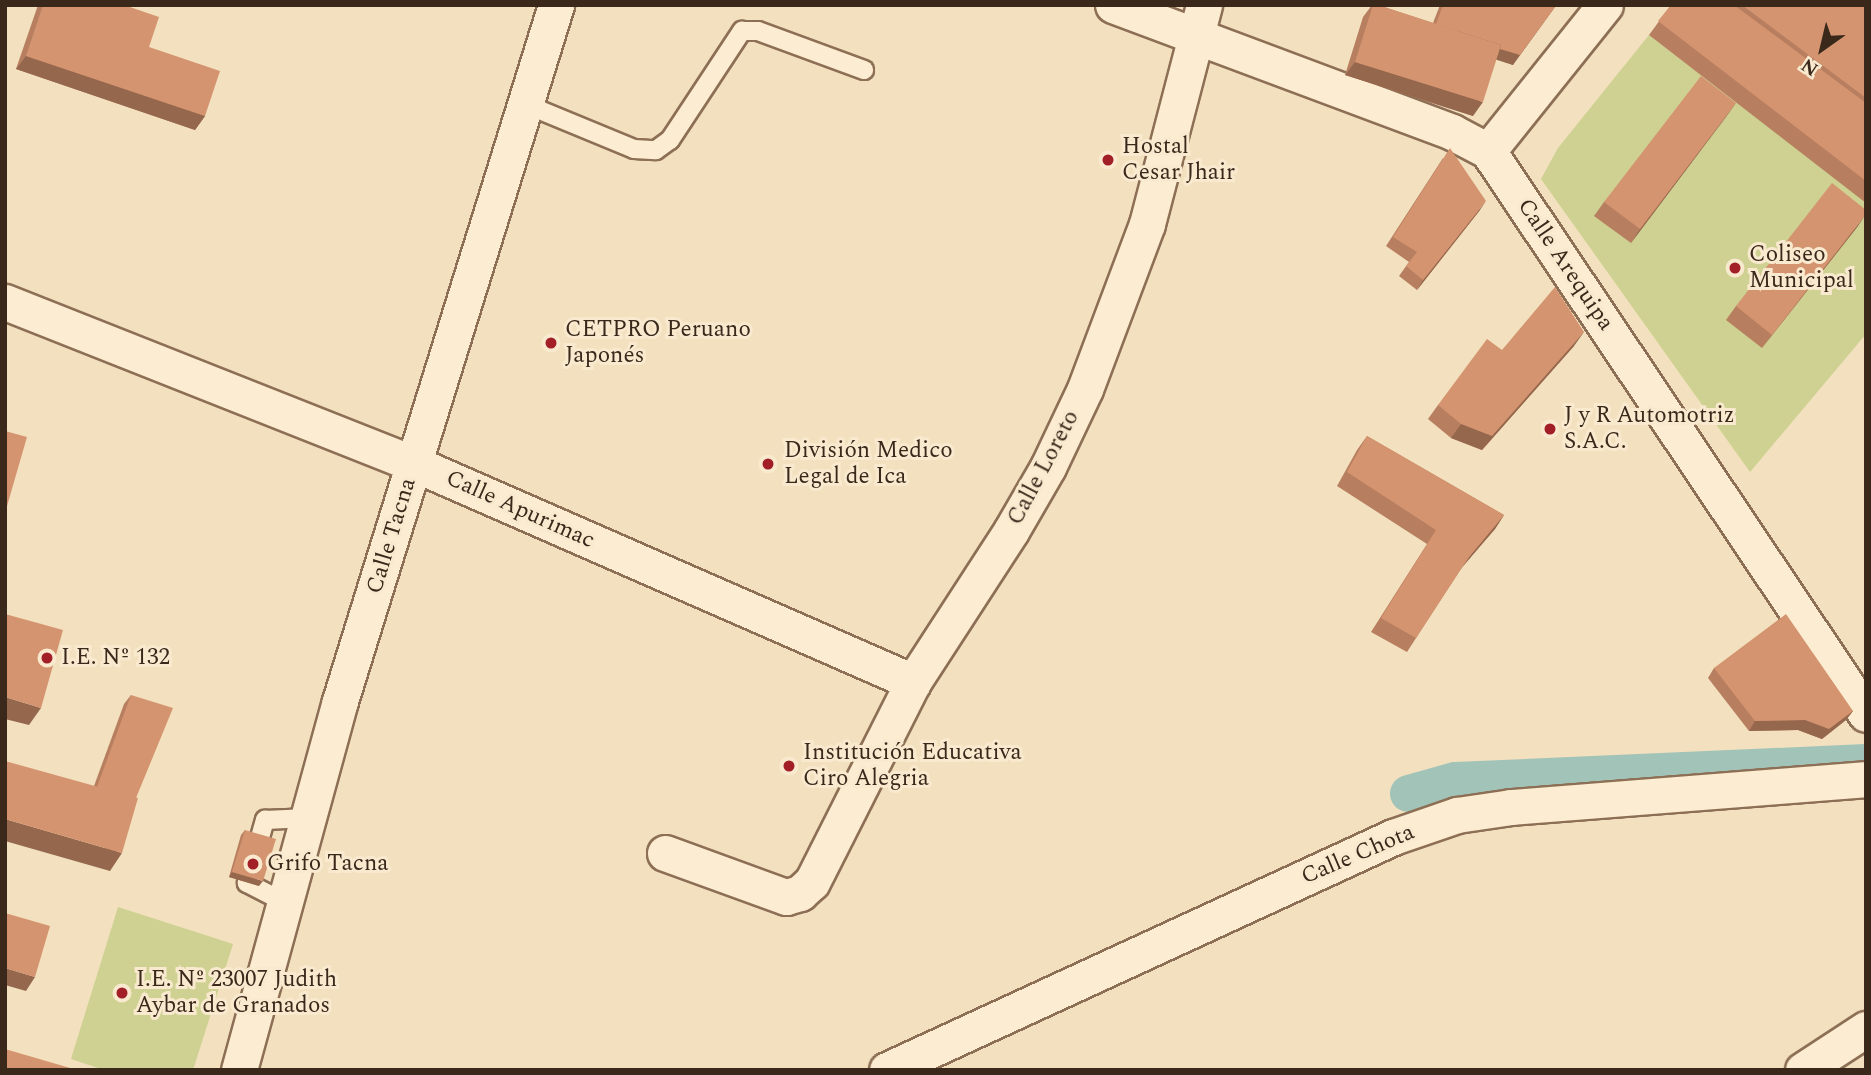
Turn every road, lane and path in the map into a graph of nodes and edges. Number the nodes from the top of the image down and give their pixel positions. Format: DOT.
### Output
graph roads {
  1 [pos="556,5"];
  2 [pos="1113,5"];
  3 [pos="1605,5"];
  4 [pos="1200,20"];
  5 [pos="864,70"];
  6 [pos="525,104"];
  7 [pos="1488,151"];
  8 [pos="5,302"];
  9 [pos="415,464"];
  10 [pos="913,682"];
  11 [pos="1866,714"];
  12 [pos="1866,779"];
  13 [pos="665,853"];
  14 [pos="1866,1029"];
  15 [pos="239,1070"];
  16 [pos="887,1070"];
  17 [pos="1803,1070"];
  1 -- 6 [label="street, Calle Tacna"];
  2 -- 4 [label="street, Calle Arequipa"];
  3 -- 7 [label="street"];
  4 -- 7 [label="street, Calle Arequipa"];
  4 -- 10 [label="street, Calle Loreto"];
  5 -- 6 [label="lane"];
  6 -- 9 [label="street, Calle Tacna"];
  7 -- 11 [label="street, Calle Arequipa"];
  8 -- 9 [label="street, Calle Apurimac"];
  9 -- 10 [label="street, Calle Apurimac"];
  9 -- 15 [label="street, Calle Tacna"];
  10 -- 13 [label="street, Calle Loreto"];
  12 -- 16 [label="street, Calle Chota"];
  14 -- 17 [label="street"];
}
